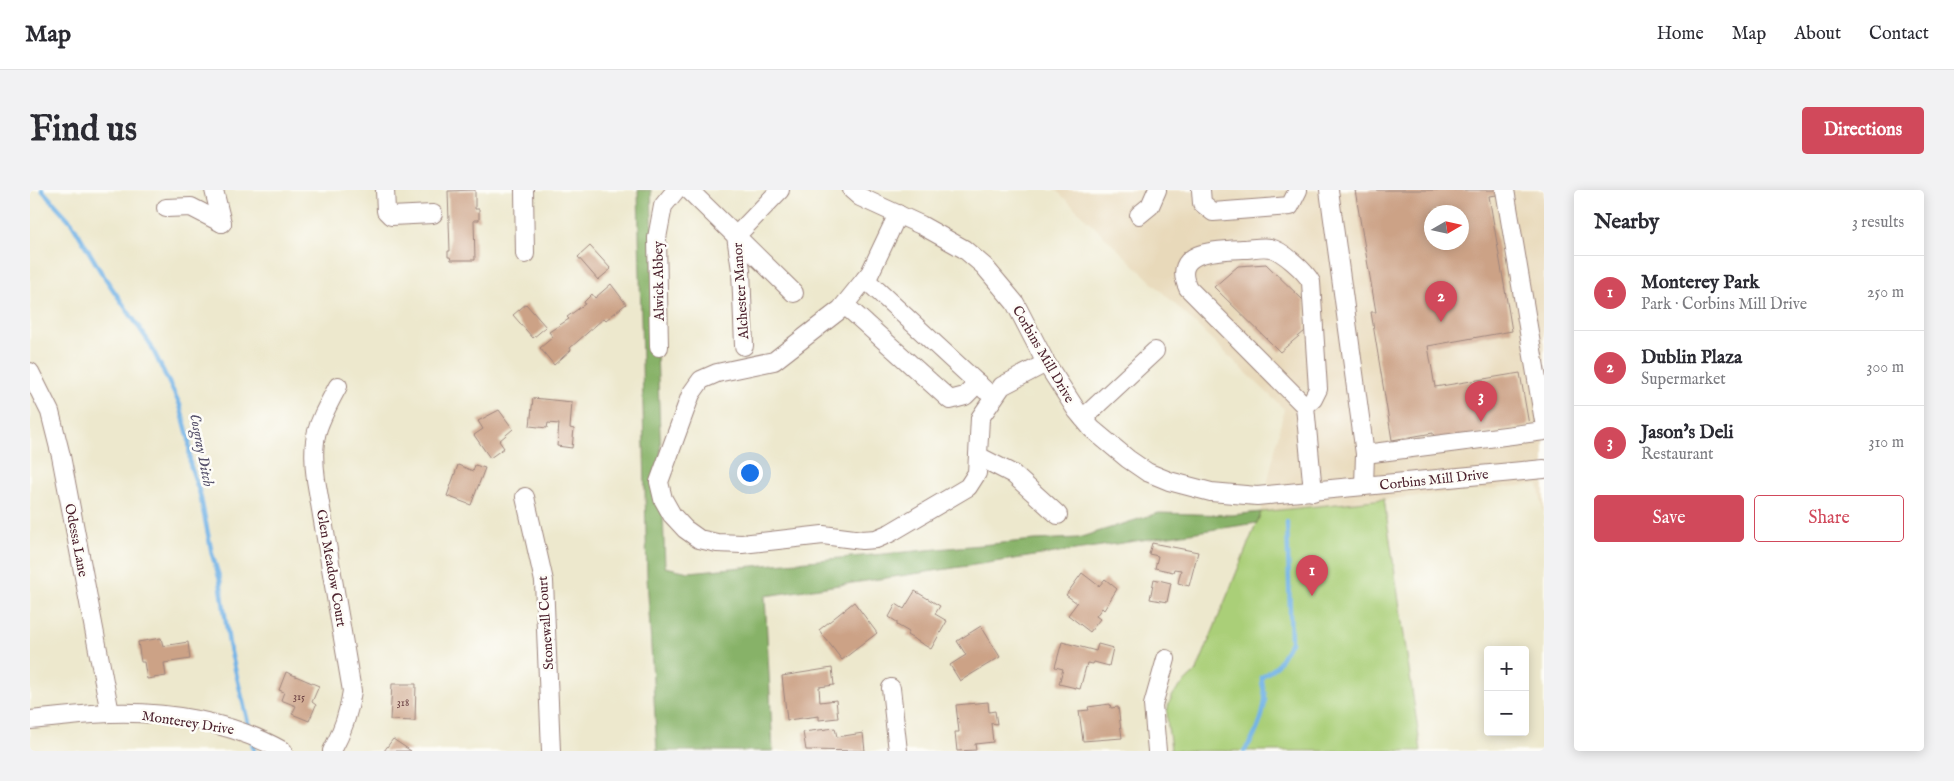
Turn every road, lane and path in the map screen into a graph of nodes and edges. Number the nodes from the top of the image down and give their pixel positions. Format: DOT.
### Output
graph roads {
  1 [pos="214,190"];
  2 [pos="386,190"];
  3 [pos="524,190"];
  4 [pos="676,190"];
  5 [pos="689,190"];
  6 [pos="780,190"];
  7 [pos="852,190"];
  8 [pos="1157,190"];
  9 [pos="1202,190"];
  10 [pos="1298,190"];
  11 [pos="1329,190"];
  12 [pos="1506,190"];
  13 [pos="166,208"];
  14 [pos="433,214"];
  15 [pos="898,214"];
  16 [pos="1139,215"];
  17 [pos="736,236"];
  18 [pos="525,254"];
  19 [pos="865,279"];
  20 [pos="794,293"];
  21 [pos="844,305"];
  22 [pos="744,346"];
  23 [pos="659,347"];
  24 [pos="1155,351"];
  25 [pos="1046,363"];
  26 [pos="30,372"];
  27 [pos="978,383"];
  28 [pos="338,386"];
  29 [pos="994,398"];
  30 [pos="1305,406"];
  31 [pos="1083,418"];
  32 [pos="1544,420"];
  33 [pos="1544,431"];
  34 [pos="1366,454"];
  35 [pos="978,456"];
  36 [pos="1544,469"];
  37 [pos="1364,486"];
  38 [pos="1313,492"];
  39 [pos="525,497"];
  40 [pos="1058,515"];
  41 [pos="1166,659"];
  42 [pos="891,688"];
  43 [pos="110,712"];
  44 [pos="30,720"];
  45 [pos="283,751"];
  46 [pos="332,751"];
  47 [pos="551,751"];
  48 [pos="898,751"];
  49 [pos="1157,751"];
  1 -- 13 [label="street"];
  2 -- 14 [label="street"];
  3 -- 18 [label="street"];
  4 -- 23 [label="street, Alwick Abbey"];
  5 -- 17 [label="street, Alchester Manor"];
  6 -- 17 [label="street, Alchester Manor"];
  7 -- 15 [label="street, Corbins Mill Drive"];
  8 -- 16 [label="street"];
  9 -- 10 [label="street"];
  11 -- 34 [label="street"];
  12 -- 32 [label="street"];
  15 -- 19 [label="street"];
  15 -- 25 [label="street, Corbins Mill Drive"];
  17 -- 20 [label="street, Alchester Manor"];
  17 -- 22 [label="street, Alchester Manor"];
  19 -- 21 [label="street"];
  19 -- 27 [label="street"];
  21 -- 27 [label="street"];
  21 -- 35 [label="street"];
  24 -- 31 [label="street"];
  25 -- 29 [label="street"];
  25 -- 31 [label="street, Corbins Mill Drive"];
  26 -- 43 [label="street, Odessa Lane"];
  27 -- 29 [label="street"];
  28 -- 46 [label="street, Glen Meadow Court"];
  29 -- 35 [label="street"];
  30 -- 30 [label="street"];
  30 -- 38 [label="street"];
  31 -- 38 [label="street, Corbins Mill Drive"];
  33 -- 34 [label="street"];
  34 -- 37 [label="street"];
  35 -- 40 [label="street"];
  36 -- 37 [label="street, Corbins Mill Drive"];
  37 -- 38 [label="street, Corbins Mill Drive"];
  39 -- 47 [label="street, Stonewall Court"];
  41 -- 49 [label="street"];
  42 -- 48 [label="street"];
  43 -- 44 [label="street, Monterey Drive"];
  43 -- 45 [label="street, Monterey Drive"];
}
